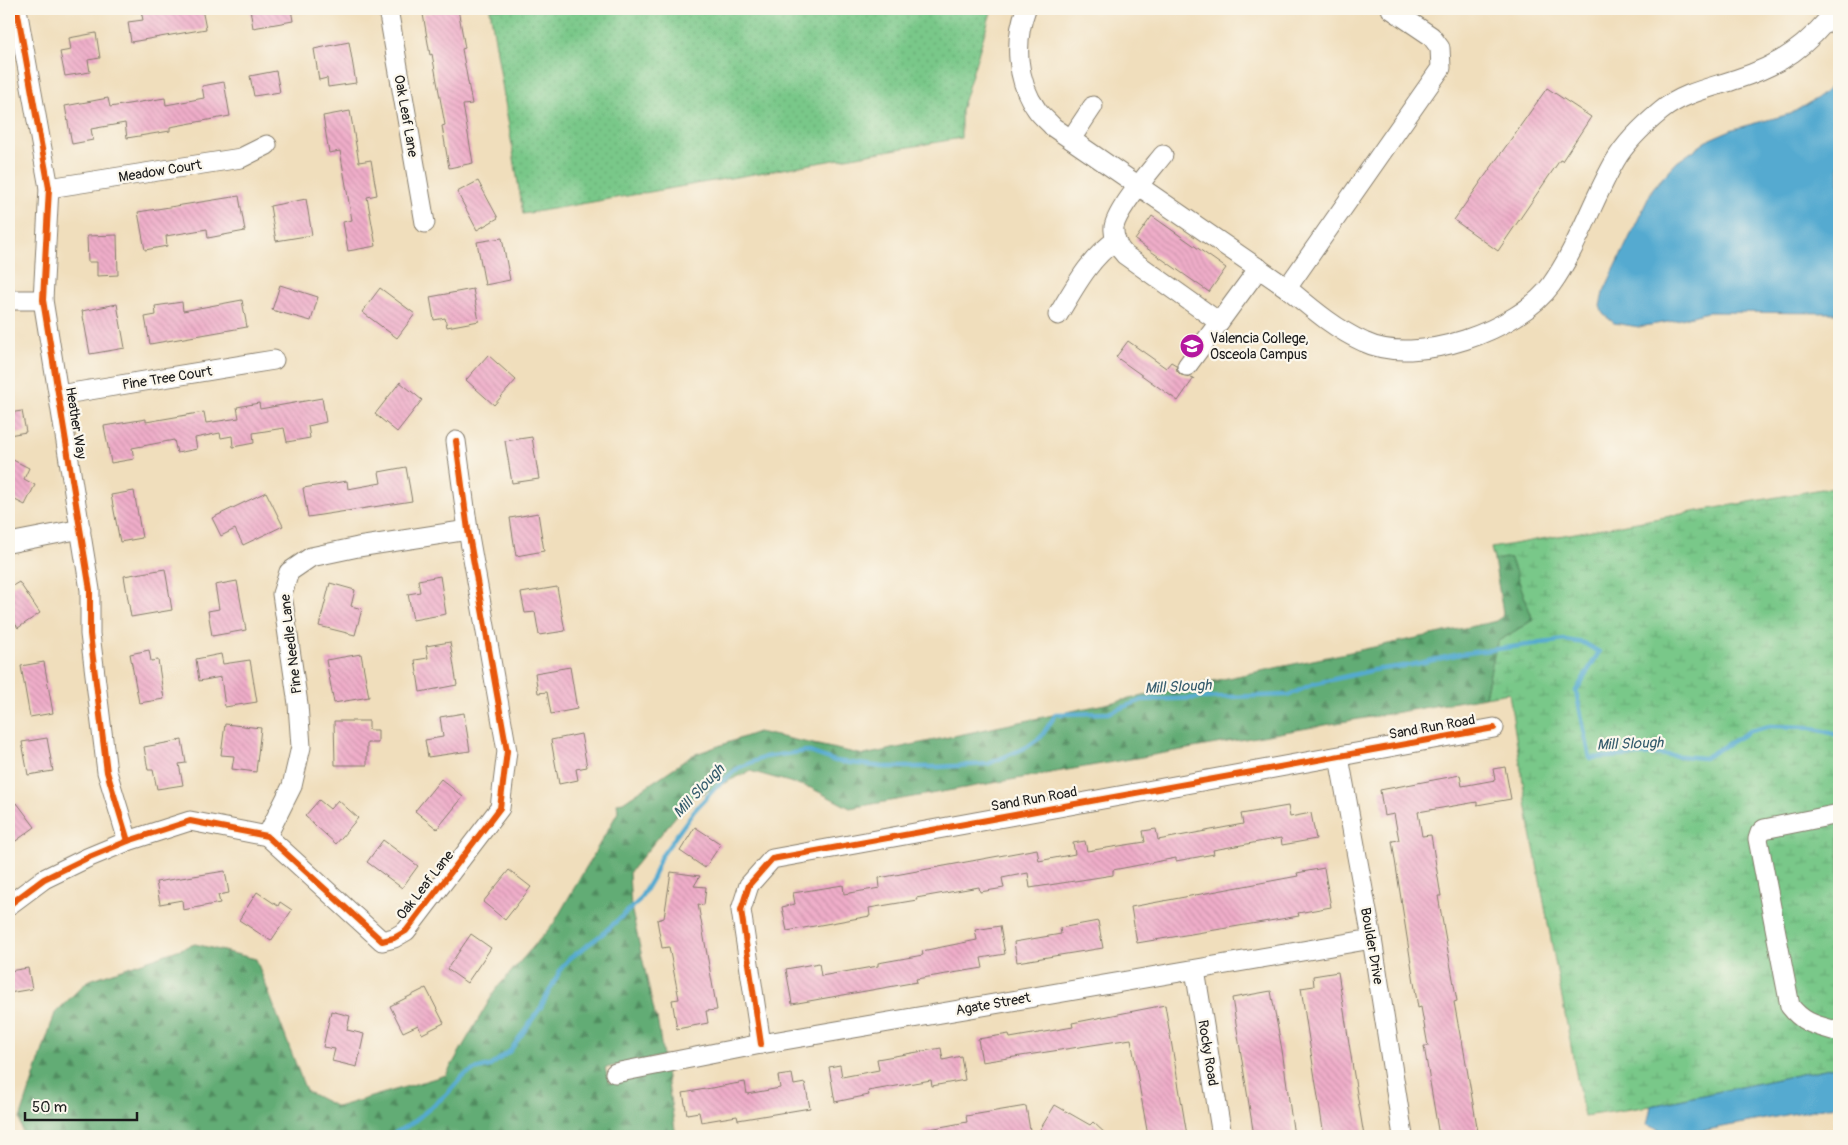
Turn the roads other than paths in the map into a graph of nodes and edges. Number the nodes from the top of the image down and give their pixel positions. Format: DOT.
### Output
graph roads {
  1 [pos="17,9"];
  2 [pos="388,9"];
  3 [pos="1026,9"];
  4 [pos="1391,9"];
  5 [pos="1836,9"];
  6 [pos="1093,106"];
  7 [pos="1071,139"];
  8 [pos="267,145"];
  9 [pos="1163,155"];
  10 [pos="1140,186"];
  11 [pos="49,188"];
  12 [pos="425,223"];
  13 [pos="1116,240"];
  14 [pos="1259,268"];
  15 [pos="1287,288"];
  16 [pos="9,300"];
  17 [pos="43,300"];
  18 [pos="1058,314"];
  19 [pos="1219,322"];
  20 [pos="274,360"];
  21 [pos="1187,366"];
  22 [pos="59,395"];
  23 [pos="456,441"];
  24 [pos="81,529"];
  25 [pos="468,530"];
  26 [pos="9,543"];
  27 [pos="1494,728"];
  28 [pos="1339,757"];
  29 [pos="1839,814"];
  30 [pos="267,836"];
  31 [pos="128,841"];
  32 [pos="9,905"];
  33 [pos="1372,939"];
  34 [pos="1195,970"];
  35 [pos="1839,1030"];
  36 [pos="761,1044"];
  37 [pos="616,1073"];
  38 [pos="1222,1136"];
  39 [pos="1403,1136"];
  1 -- 11 [label="street, Heather Way"];
  2 -- 12 [label="street, Oak Leaf Lane"];
  3 -- 7 [label="street"];
  4 -- 15 [label="street"];
  5 -- 15 [label="street"];
  6 -- 7 [label="street"];
  7 -- 10 [label="street"];
  8 -- 11 [label="street, Meadow Court"];
  9 -- 10 [label="street"];
  10 -- 13 [label="street"];
  10 -- 14 [label="street"];
  11 -- 17 [label="street, Heather Way"];
  13 -- 18 [label="street"];
  13 -- 19 [label="street"];
  14 -- 15 [label="street"];
  14 -- 19 [label="street"];
  16 -- 17 [label="street"];
  17 -- 22 [label="street, Heather Way"];
  19 -- 21 [label="street"];
  20 -- 22 [label="street, Pine Tree Court"];
  22 -- 24 [label="street, Heather Way"];
  23 -- 25 [label="street, Oak Leaf Lane"];
  24 -- 26 [label="street"];
  24 -- 31 [label="street, Heather Way"];
  25 -- 30 [label="street, Pine Needle Lane"];
  25 -- 30 [label="street, Oak Leaf Lane"];
  27 -- 28 [label="street, Sand Run Road"];
  28 -- 33 [label="street, Boulder Drive"];
  28 -- 36 [label="street, Sand Run Road"];
  29 -- 35 [label="street"];
  30 -- 31 [label="street"];
  31 -- 32 [label="street"];
  33 -- 34 [label="street, Agate Street"];
  33 -- 39 [label="street, Boulder Drive"];
  34 -- 36 [label="street, Agate Street"];
  34 -- 38 [label="street, Rocky Road"];
  36 -- 37 [label="street, Agate Street"];
}
